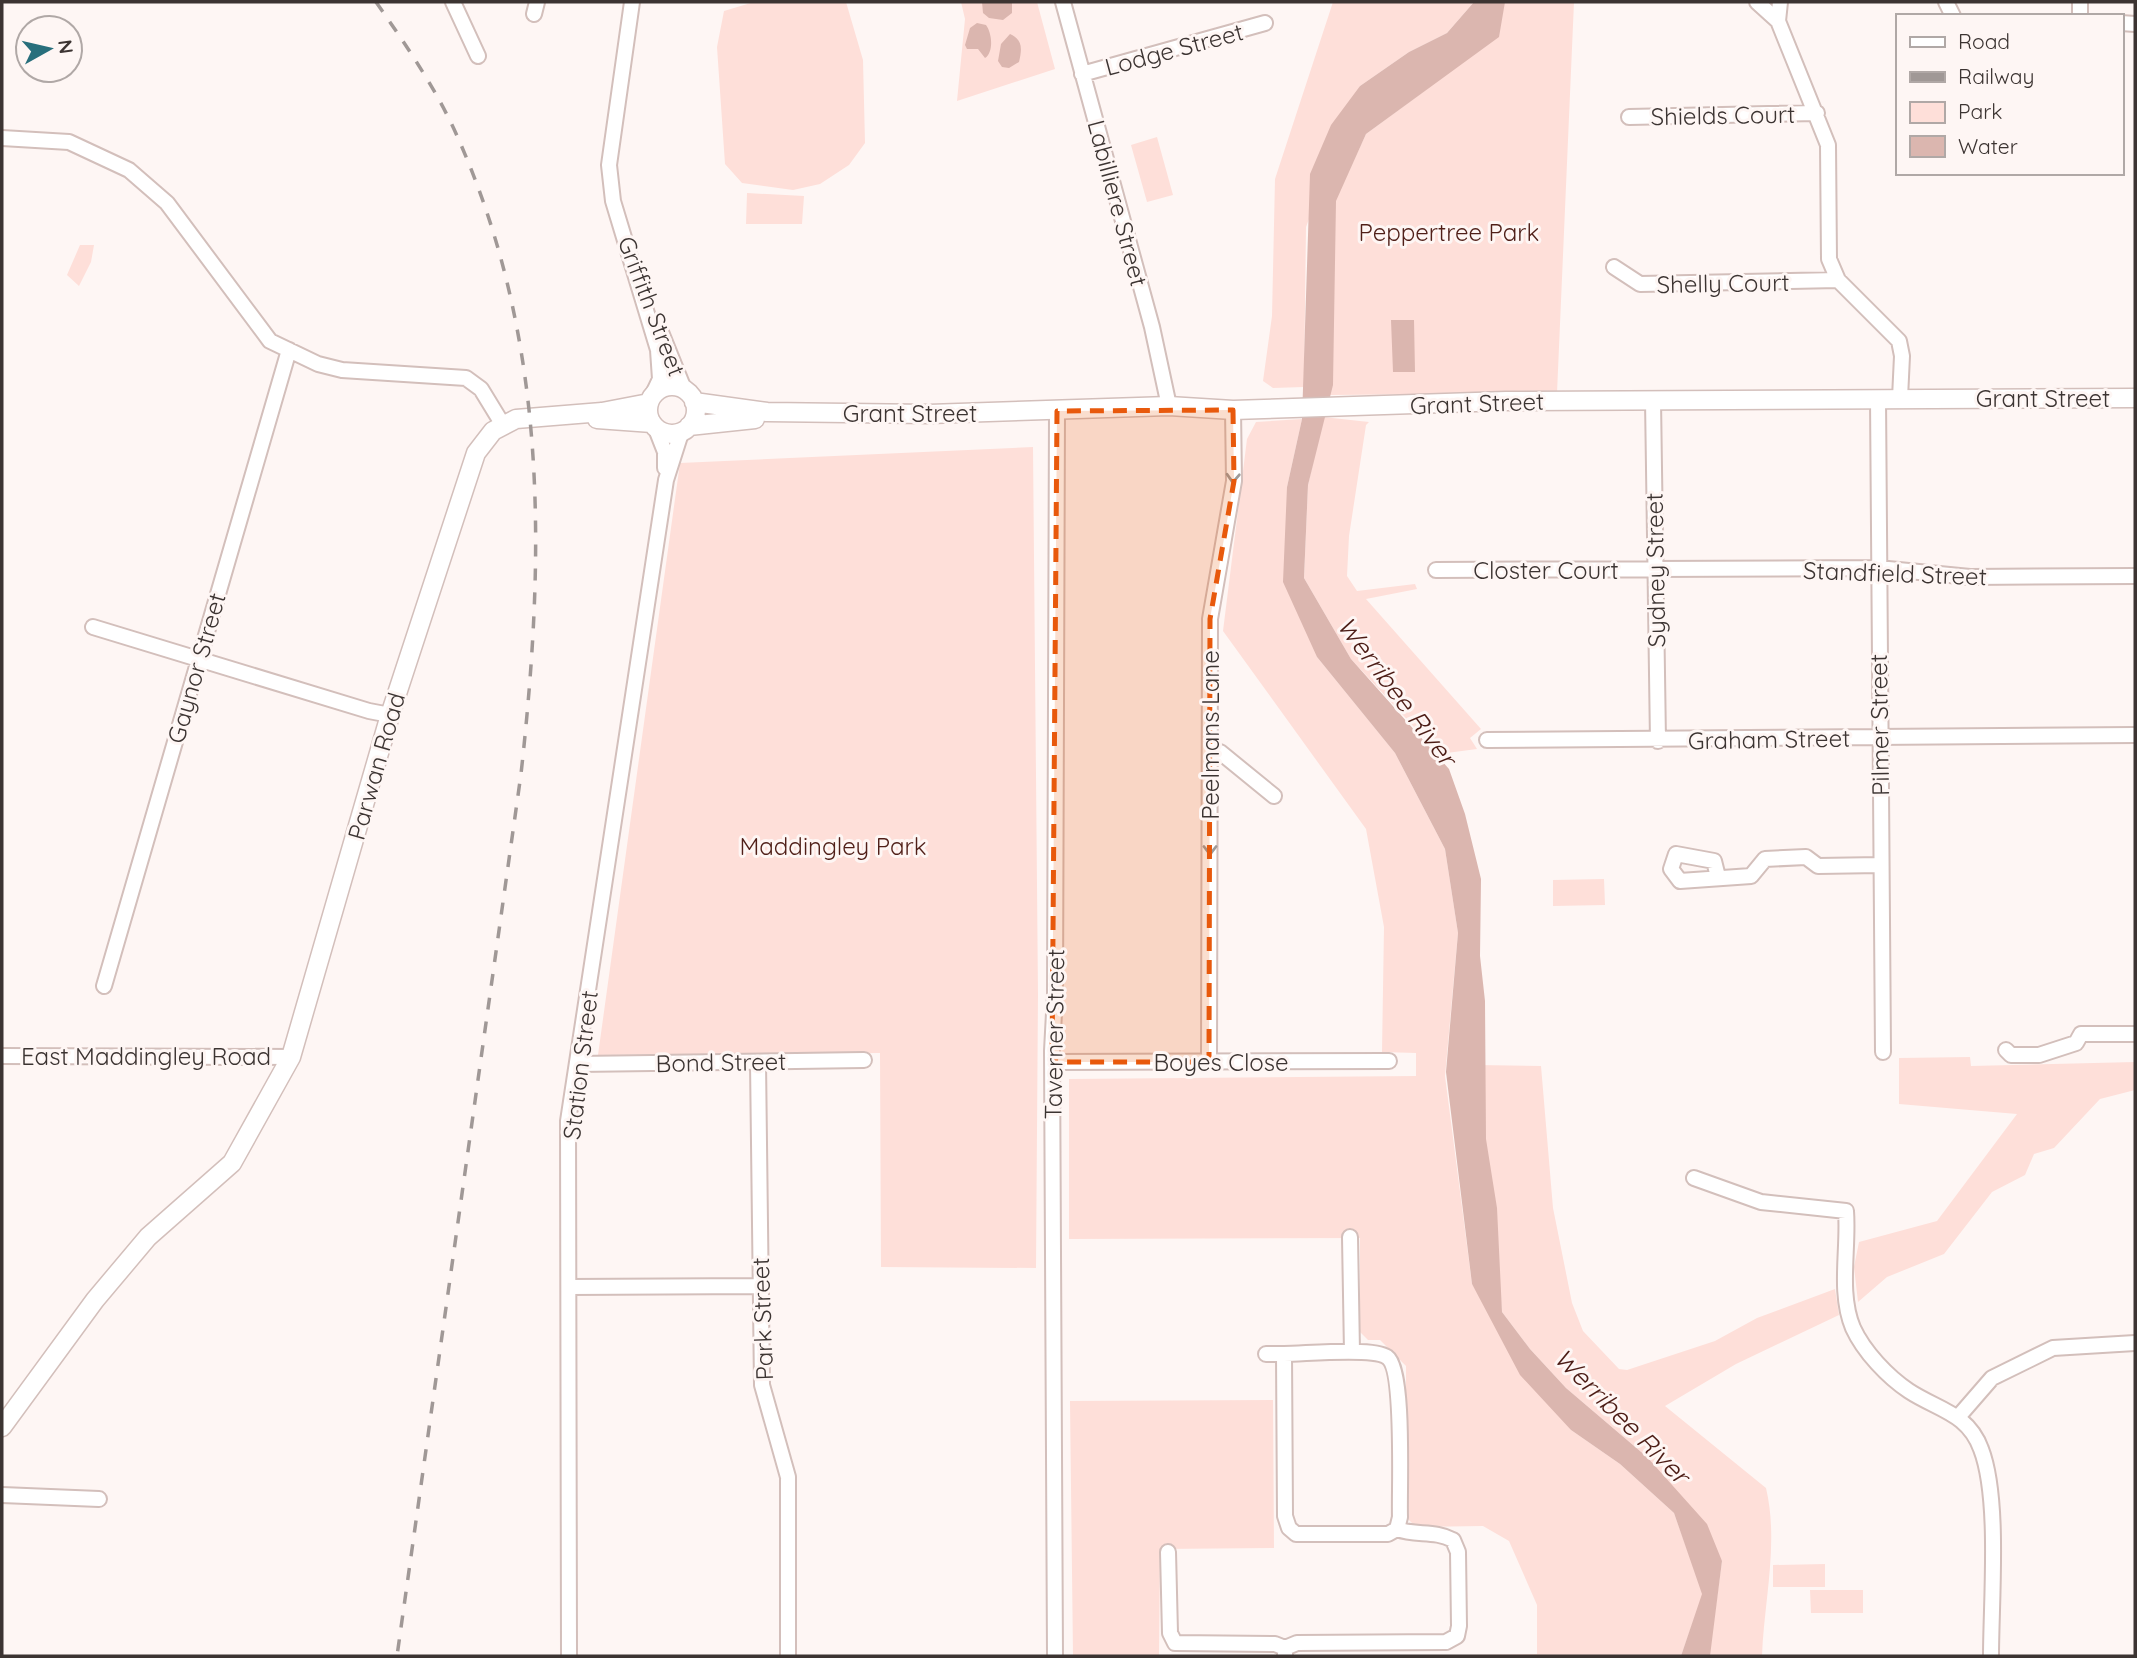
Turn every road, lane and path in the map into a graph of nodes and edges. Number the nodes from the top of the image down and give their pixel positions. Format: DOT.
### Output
graph roads {
  1 [pos="453,2"];
  2 [pos="632,2"];
  3 [pos="1063,2"];
  4 [pos="1757,2"];
  5 [pos="1780,2"];
  6 [pos="1778,21"];
  7 [pos="1265,23"];
  8 [pos="478,55"];
  9 [pos="1082,74"];
  10 [pos="1817,113"];
  11 [pos="1629,117"];
  12 [pos="2,138"];
  13 [pos="620,223"];
  14 [pos="1614,267"];
  15 [pos="1838,280"];
  16 [pos="289,351"];
  17 [pos="689,396"];
  18 [pos="1878,398"];
  19 [pos="1900,398"];
  20 [pos="2135,398"];
  21 [pos="651,399"];
  22 [pos="1653,400"];
  23 [pos="1168,406"];
  24 [pos="1233,410"];
  25 [pos="1057,411"];
  26 [pos="818,414"];
  27 [pos="558,416"];
  28 [pos="503,425"];
  29 [pos="654,426"];
  30 [pos="685,430"];
  31 [pos="666,480"];
  32 [pos="1878,568"];
  33 [pos="1436,570"];
  34 [pos="1655,570"];
  35 [pos="2135,576"];
  36 [pos="93,627"];
  37 [pos="199,659"];
  38 [pos="390,715"];
  39 [pos="2135,735"];
  40 [pos="1879,739"];
  41 [pos="1487,740"];
  42 [pos="1658,741"];
  43 [pos="1210,750"];
  44 [pos="1274,796"];
  45 [pos="1880,865"];
  46 [pos="1718,877"];
  47 [pos="104,986"];
  48 [pos="2135,1034"];
  49 [pos="2006,1050"];
  50 [pos="1883,1052"];
  51 [pos="2,1056"];
  52 [pos="291,1057"];
  53 [pos="864,1060"];
  54 [pos="1389,1061"];
  55 [pos="758,1062"];
  56 [pos="1052,1062"];
  57 [pos="1209,1062"];
  58 [pos="578,1064"];
  59 [pos="1694,1178"];
  60 [pos="1350,1237"];
  61 [pos="760,1286"];
  62 [pos="569,1287"];
  63 [pos="2135,1343"];
  64 [pos="1352,1352"];
  65 [pos="1266,1354"];
  66 [pos="1284,1354"];
  67 [pos="1959,1416"];
  68 [pos="2,1427"];
  69 [pos="2,1495"];
  70 [pos="99,1499"];
  71 [pos="1397,1529"];
  72 [pos="1168,1552"];
  73 [pos="1285,1652"];
  74 [pos="569,1656"];
  75 [pos="788,1656"];
  76 [pos="1055,1656"];
  77 [pos="1991,1656"];
  1 -- 8 [label="street"];
  2 -- 13 [label="street, Griffith Street"];
  3 -- 9 [label="street, Labilliere Street"];
  4 -- 6 [label="street"];
  5 -- 6 [label="street"];
  6 -- 10 [label="street"];
  7 -- 9 [label="street, Lodge Street"];
  9 -- 23 [label="street, Labilliere Street"];
  10 -- 11 [label="street, Shields Court"];
  10 -- 15 [label="street"];
  12 -- 16 [label="street"];
  13 -- 17 [label="street, Griffith Street"];
  13 -- 21 [label="street, Griffith Street"];
  14 -- 15 [label="street, Shelly Court"];
  15 -- 19 [label="street"];
  16 -- 28 [label="street"];
  16 -- 37 [label="street, Gaynor Street"];
  17 -- 21 [label="main road"];
  17 -- 26 [label="main road, Grant Street"];
  17 -- 30 [label="main road"];
  18 -- 19 [label="main road, Grant Street"];
  18 -- 22 [label="main road, Grant Street"];
  18 -- 32 [label="street, Pilmer Street"];
  19 -- 20 [label="main road, Grant Street"];
  21 -- 27 [label="main road"];
  21 -- 29 [label="main road"];
  22 -- 24 [label="main road, Grant Street"];
  22 -- 34 [label="street, Sydney Street"];
  23 -- 24 [label="main road, Grant Street"];
  23 -- 25 [label="main road, Grant Street"];
  24 -- 43 [label="street, Peelmans Lane, one-way"];
  25 -- 26 [label="main road, Grant Street"];
  25 -- 56 [label="street, Taverner Street"];
  26 -- 30 [label="main road, Grant Street"];
  27 -- 28 [label="main road"];
  27 -- 29 [label="main road"];
  28 -- 38 [label="main road, Parwan Road"];
  29 -- 30 [label="main road"];
  29 -- 31 [label="street, Station Street"];
  30 -- 31 [label="street, Station Street"];
  31 -- 58 [label="street, Station Street"];
  32 -- 34 [label="street, Standfield Street"];
  32 -- 35 [label="street, Standfield Street"];
  32 -- 40 [label="street, Pilmer Street"];
  33 -- 34 [label="street, Closter Court"];
  34 -- 42 [label="street, Sydney Street"];
  36 -- 37 [label="street"];
  37 -- 38 [label="street"];
  37 -- 47 [label="street, Gaynor Street"];
  38 -- 52 [label="main road, Parwan Road"];
  39 -- 40 [label="street, Graham Street"];
  40 -- 42 [label="street, Graham Street"];
  40 -- 45 [label="street, Pilmer Street"];
  41 -- 42 [label="street, Graham Street"];
  43 -- 44 [label="street"];
  43 -- 57 [label="street, Peelmans Lane, one-way"];
  45 -- 46 [label="street"];
  45 -- 50 [label="street, Pilmer Street"];
  48 -- 49 [label="street"];
  51 -- 52 [label="street, East Maddingley Road"];
  52 -- 68 [label="main road, Parwan Road"];
  53 -- 55 [label="street, Bond Street"];
  54 -- 57 [label="street, Boyes Close"];
  55 -- 58 [label="street, Bond Street"];
  55 -- 61 [label="street, Park Street"];
  56 -- 57 [label="street, Boyes Close"];
  56 -- 76 [label="street, Taverner Street"];
  58 -- 62 [label="street, Station Street"];
  59 -- 67 [label="street"];
  60 -- 64 [label="street"];
  61 -- 62 [label="street"];
  61 -- 75 [label="street, Park Street"];
  62 -- 74 [label="street, Station Street"];
  63 -- 67 [label="street"];
  64 -- 66 [label="street"];
  64 -- 71 [label="street"];
  65 -- 66 [label="street"];
  66 -- 71 [label="street"];
  67 -- 77 [label="street"];
  69 -- 70 [label="street"];
  71 -- 73 [label="street"];
  72 -- 73 [label="street"];
}
